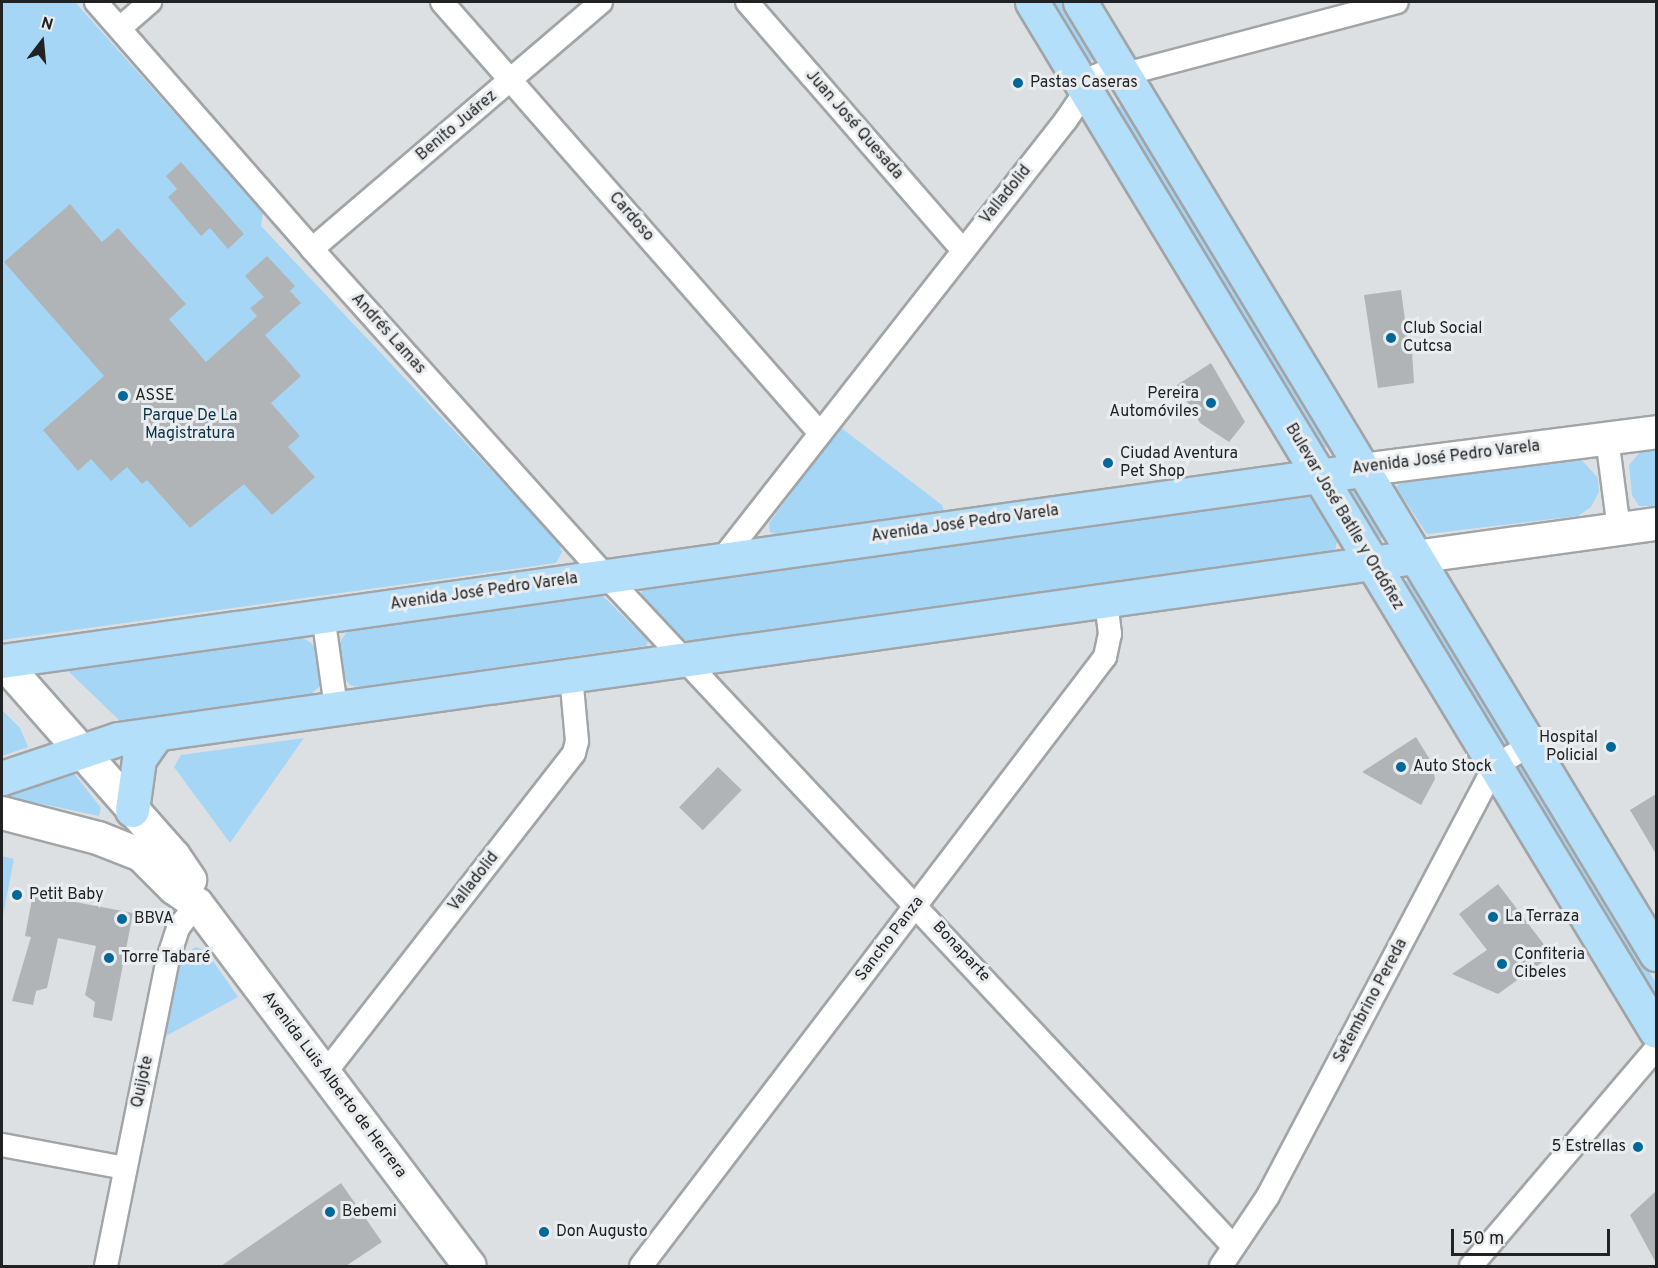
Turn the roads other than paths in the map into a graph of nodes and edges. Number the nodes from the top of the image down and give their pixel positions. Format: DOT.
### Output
graph roads {
  1 [pos="96,2"];
  2 [pos="150,2"];
  3 [pos="442,2"];
  4 [pos="601,2"];
  5 [pos="747,2"];
  6 [pos="1032,2"];
  7 [pos="1080,2"];
  8 [pos="1397,2"];
  9 [pos="120,28"];
  10 [pos="1125,74"];
  11 [pos="511,80"];
  12 [pos="1085,88"];
  13 [pos="312,249"];
  14 [pos="962,249"];
  15 [pos="819,432"];
  16 [pos="1656,432"];
  17 [pos="1607,438"];
  18 [pos="1361,470"];
  19 [pos="1319,473"];
  20 [pos="1656,524"];
  21 [pos="1619,529"];
  22 [pos="1415,557"];
  23 [pos="722,559"];
  24 [pos="1372,563"];
  25 [pos="605,575"];
  26 [pos="1106,601"];
  27 [pos="323,615"];
  28 [pos="2,661"];
  29 [pos="686,661"];
  30 [pos="571,675"];
  31 [pos="336,708"];
  32 [pos="156,735"];
  33 [pos="1528,746"];
  34 [pos="81,751"];
  35 [pos="1495,766"];
  36 [pos="2,778"];
  37 [pos="132,810"];
  38 [pos="2,813"];
  39 [pos="197,904"];
  40 [pos="916,904"];
  41 [pos="1656,954"];
  42 [pos="1656,1031"];
  43 [pos="1656,1049"];
  44 [pos="325,1073"];
  45 [pos="2,1145"];
  46 [pos="125,1168"];
  47 [pos="1234,1247"];
  48 [pos="106,1266"];
  49 [pos="470,1266"];
  50 [pos="641,1266"];
  51 [pos="1221,1266"];
  52 [pos="1471,1266"];
  1 -- 9 [label="street, Andrés Lamas"];
  2 -- 9 [label="street"];
  3 -- 11 [label="street, Cardoso"];
  4 -- 11 [label="street, Benito Juárez"];
  5 -- 14 [label="street, Juan José Quesada"];
  6 -- 12 [label="main road, Bulevar José Batlle y Ordóñez"];
  7 -- 10 [label="main road"];
  8 -- 10 [label="street, Valladolid"];
  9 -- 13 [label="street, Andrés Lamas"];
  10 -- 12 [label="street, Valladolid"];
  10 -- 18 [label="main road"];
  11 -- 13 [label="street, Benito Juárez"];
  11 -- 15 [label="street, Cardoso"];
  12 -- 14 [label="street, Valladolid"];
  12 -- 19 [label="main road, Bulevar José Batlle y Ordóñez"];
  13 -- 25 [label="street, Andrés Lamas"];
  14 -- 15 [label="street, Valladolid"];
  15 -- 23 [label="street, Valladolid"];
  16 -- 17 [label="main road, Avenida José Pedro Varela"];
  17 -- 18 [label="main road, Avenida José Pedro Varela"];
  17 -- 21 [label="street"];
  18 -- 19 [label="main road, Avenida José Pedro Varela"];
  18 -- 22 [label="main road"];
  19 -- 23 [label="main road, Avenida José Pedro Varela"];
  19 -- 24 [label="main road, Bulevar José Batlle y Ordóñez"];
  20 -- 21 [label="main road"];
  21 -- 22 [label="main road"];
  22 -- 24 [label="main road"];
  22 -- 33 [label="main road"];
  23 -- 25 [label="main road, Avenida José Pedro Varela"];
  24 -- 26 [label="main road"];
  24 -- 35 [label="main road, Bulevar José Batlle y Ordóñez"];
  25 -- 27 [label="main road, Avenida José Pedro Varela"];
  25 -- 29 [label="street, Andrés Lamas"];
  26 -- 29 [label="main road"];
  26 -- 40 [label="street, Sancho Panza"];
  27 -- 28 [label="main road, Avenida José Pedro Varela"];
  27 -- 31 [label="street"];
  28 -- 34 [label="main road, Avenida Luis Alberto de Herrera"];
  29 -- 30 [label="main road"];
  29 -- 40 [label="street, Bonaparte"];
  30 -- 31 [label="main road"];
  30 -- 44 [label="street, Valladolid"];
  31 -- 32 [label="main road"];
  32 -- 34 [label="main road"];
  32 -- 37 [label="main road"];
  33 -- 35 [label="street"];
  33 -- 41 [label="main road"];
  34 -- 36 [label="main road"];
  34 -- 37 [label="main road, Avenida Luis Alberto de Herrera"];
  35 -- 42 [label="main road, Bulevar José Batlle y Ordóñez"];
  35 -- 47 [label="street, Setembrino Pereda"];
  37 -- 39 [label="main road, Avenida Luis Alberto de Herrera"];
  38 -- 39 [label="main road, Avenida Luis Alberto de Herrera"];
  39 -- 44 [label="main road, Avenida Luis Alberto de Herrera"];
  39 -- 46 [label="street, Quijote"];
  40 -- 47 [label="street, Bonaparte"];
  40 -- 50 [label="street, Sancho Panza"];
  43 -- 52 [label="street"];
  44 -- 49 [label="main road, Avenida Luis Alberto de Herrera"];
  45 -- 46 [label="street"];
  46 -- 48 [label="street, Quijote"];
  47 -- 51 [label="street, Setembrino Pereda"];
}
